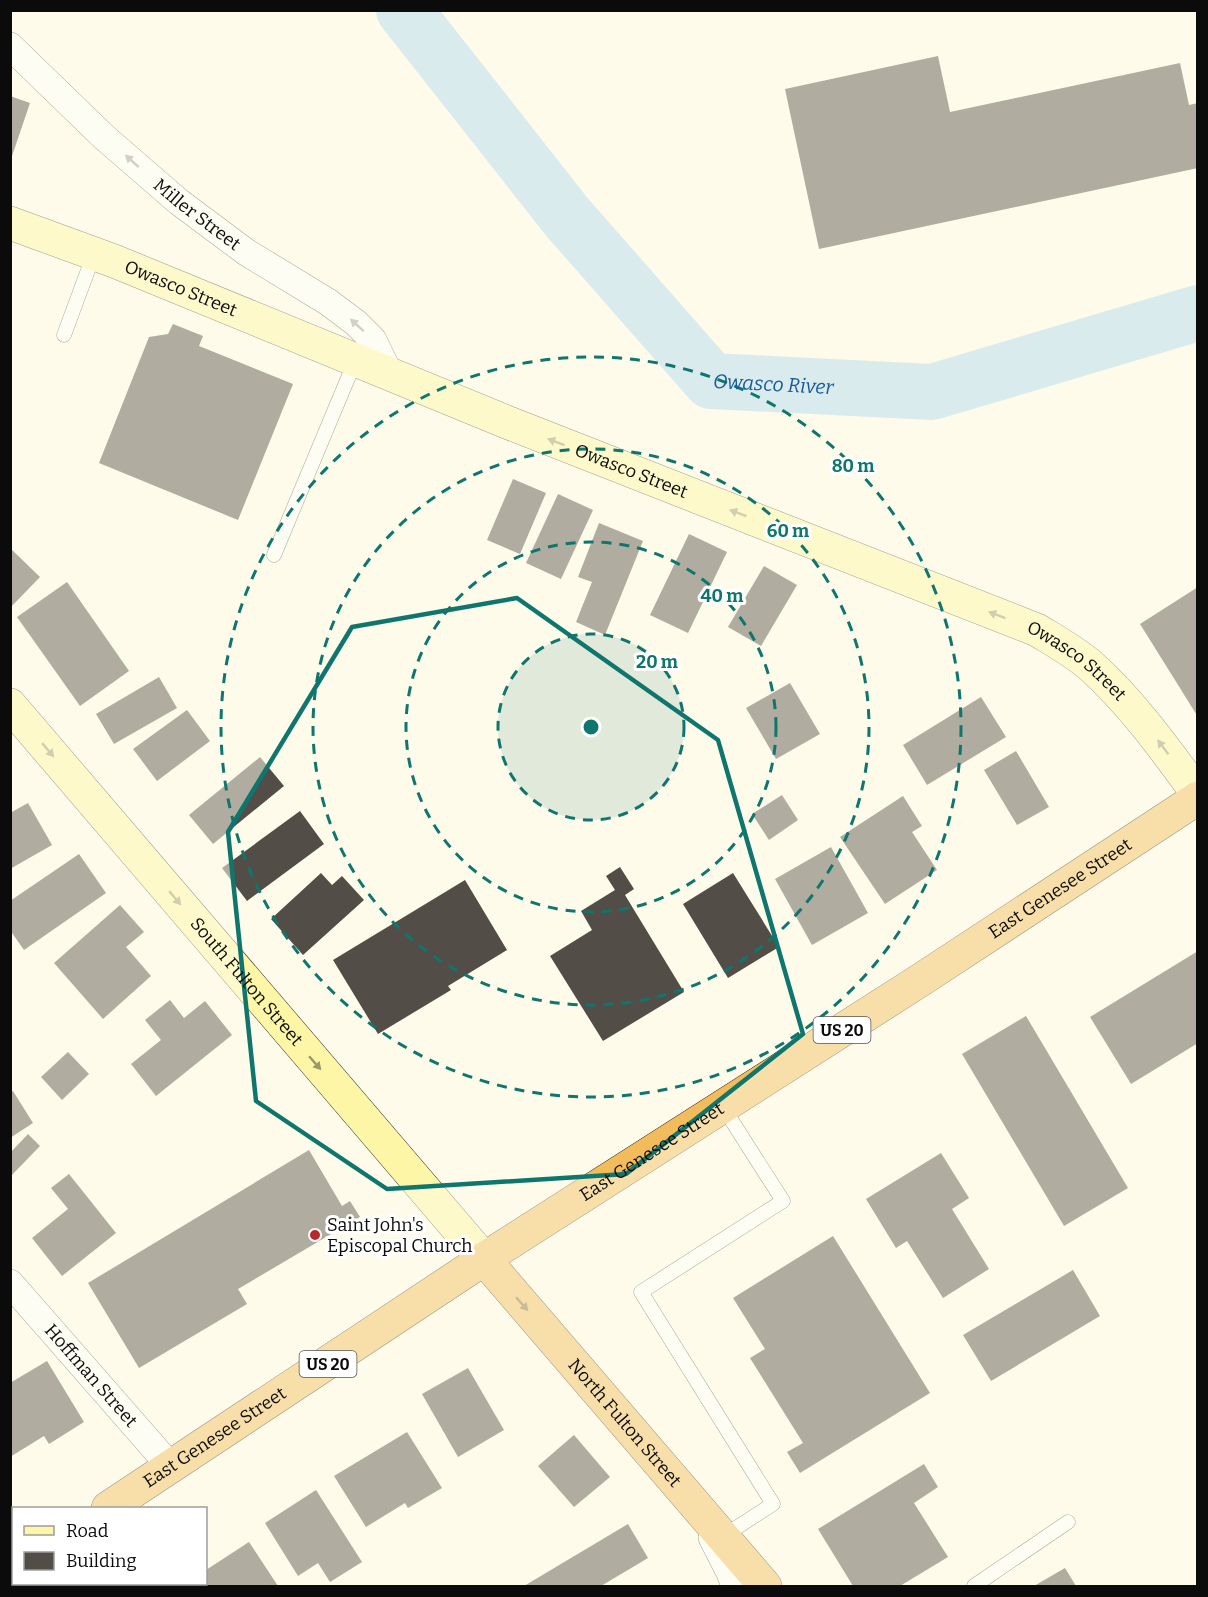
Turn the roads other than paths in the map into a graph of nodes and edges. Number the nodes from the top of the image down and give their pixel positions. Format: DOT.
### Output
graph roads {
  1 [pos="10,45"];
  2 [pos="10,223"];
  3 [pos="94,254"];
  4 [pos="64,334"];
  5 [pos="356,359"];
  6 [pos="389,373"];
  7 [pos="274,555"];
  8 [pos="10,705"];
  9 [pos="1197,796"];
  10 [pos="723,1107"];
  11 [pos="484,1259"];
  12 [pos="10,1283"];
  13 [pos="171,1467"];
  14 [pos="111,1507"];
  15 [pos="1068,1522"];
  16 [pos="713,1527"];
  17 [pos="738,1587"];
  18 [pos="765,1587"];
  19 [pos="975,1587"];
  6 -- 1 [label="street, Miller Street, one-way"];
  2 -- 3 [label="main road, Owasco Street"];
  3 -- 4 [label="lane"];
  3 -- 5 [label="main road, Owasco Street"];
  5 -- 6 [label="main road, Owasco Street"];
  5 -- 7 [label="lane"];
  9 -- 6 [label="main road, Owasco Street, one-way"];
  8 -- 11 [label="main road, South Fulton Street, one-way"];
  9 -- 10 [label="highway, East Genesee Street / US 20"];
  10 -- 11 [label="highway, East Genesee Street / US 20"];
  10 -- 16 [label="lane"];
  11 -- 13 [label="highway, East Genesee Street / US 20"];
  11 -- 16 [label="highway, North Fulton Street, one-way"];
  12 -- 13 [label="street, Hoffman Street"];
  13 -- 14 [label="highway, East Genesee Street / US 20"];
  15 -- 19 [label="lane"];
  16 -- 17 [label="street"];
  16 -- 18 [label="highway, North Fulton Street"];
}
